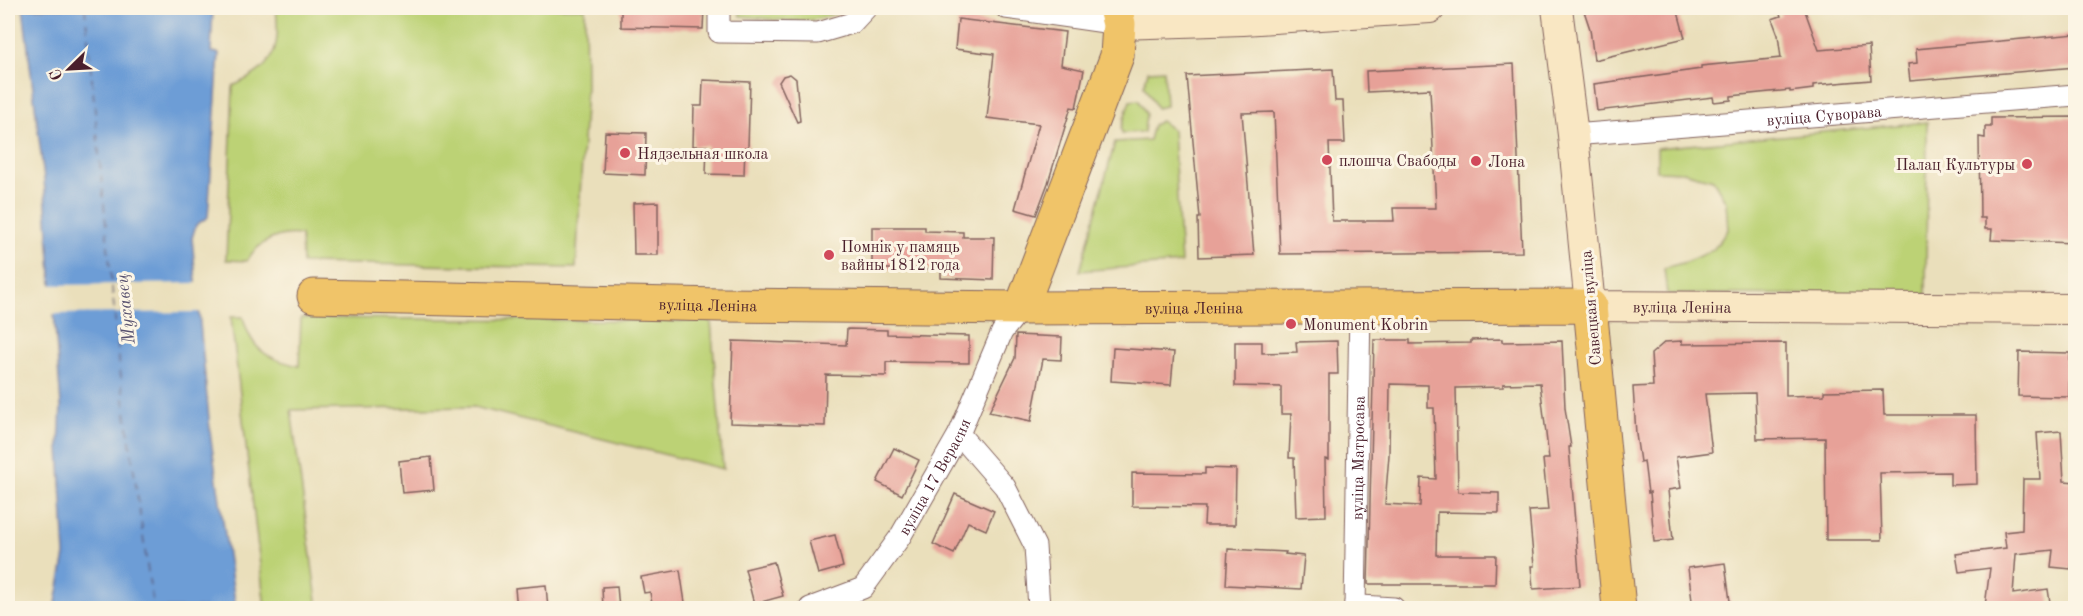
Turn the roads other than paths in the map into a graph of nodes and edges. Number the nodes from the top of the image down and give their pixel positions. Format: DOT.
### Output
graph roads {
  1 [pos="719,8"];
  2 [pos="866,8"];
  3 [pos="1006,8"];
  4 [pos="1430,8"];
  5 [pos="1557,8"];
  6 [pos="1117,16"];
  7 [pos="2076,94"];
  8 [pos="1573,135"];
  9 [pos="314,296"];
  10 [pos="1590,306"];
  11 [pos="1360,307"];
  12 [pos="1021,308"];
  13 [pos="2076,309"];
  14 [pos="959,434"];
  15 [pos="1355,606"];
  16 [pos="810,609"];
  17 [pos="1039,609"];
  18 [pos="1394,609"];
  19 [pos="1619,609"];
  1 -- 2 [label="street"];
  3 -- 6 [label="street"];
  4 -- 6 [label="main road"];
  5 -- 8 [label="main road, Савецкая вуліца"];
  6 -- 12 [label="main road"];
  7 -- 8 [label="street, вуліца Суворава"];
  8 -- 10 [label="main road, Савецкая вуліца"];
  9 -- 12 [label="main road, вуліца Леніна"];
  10 -- 11 [label="main road, вуліца Леніна"];
  10 -- 13 [label="main road, вуліца Леніна"];
  10 -- 19 [label="main road, Савецкая вуліца"];
  11 -- 12 [label="main road, вуліца Леніна"];
  11 -- 15 [label="street, вуліца Матросава"];
  12 -- 14 [label="street, вуліца 17 Верасня"];
  14 -- 16 [label="street, вуліца 17 Верасня"];
  14 -- 17 [label="street"];
  15 -- 18 [label="street"];
}
